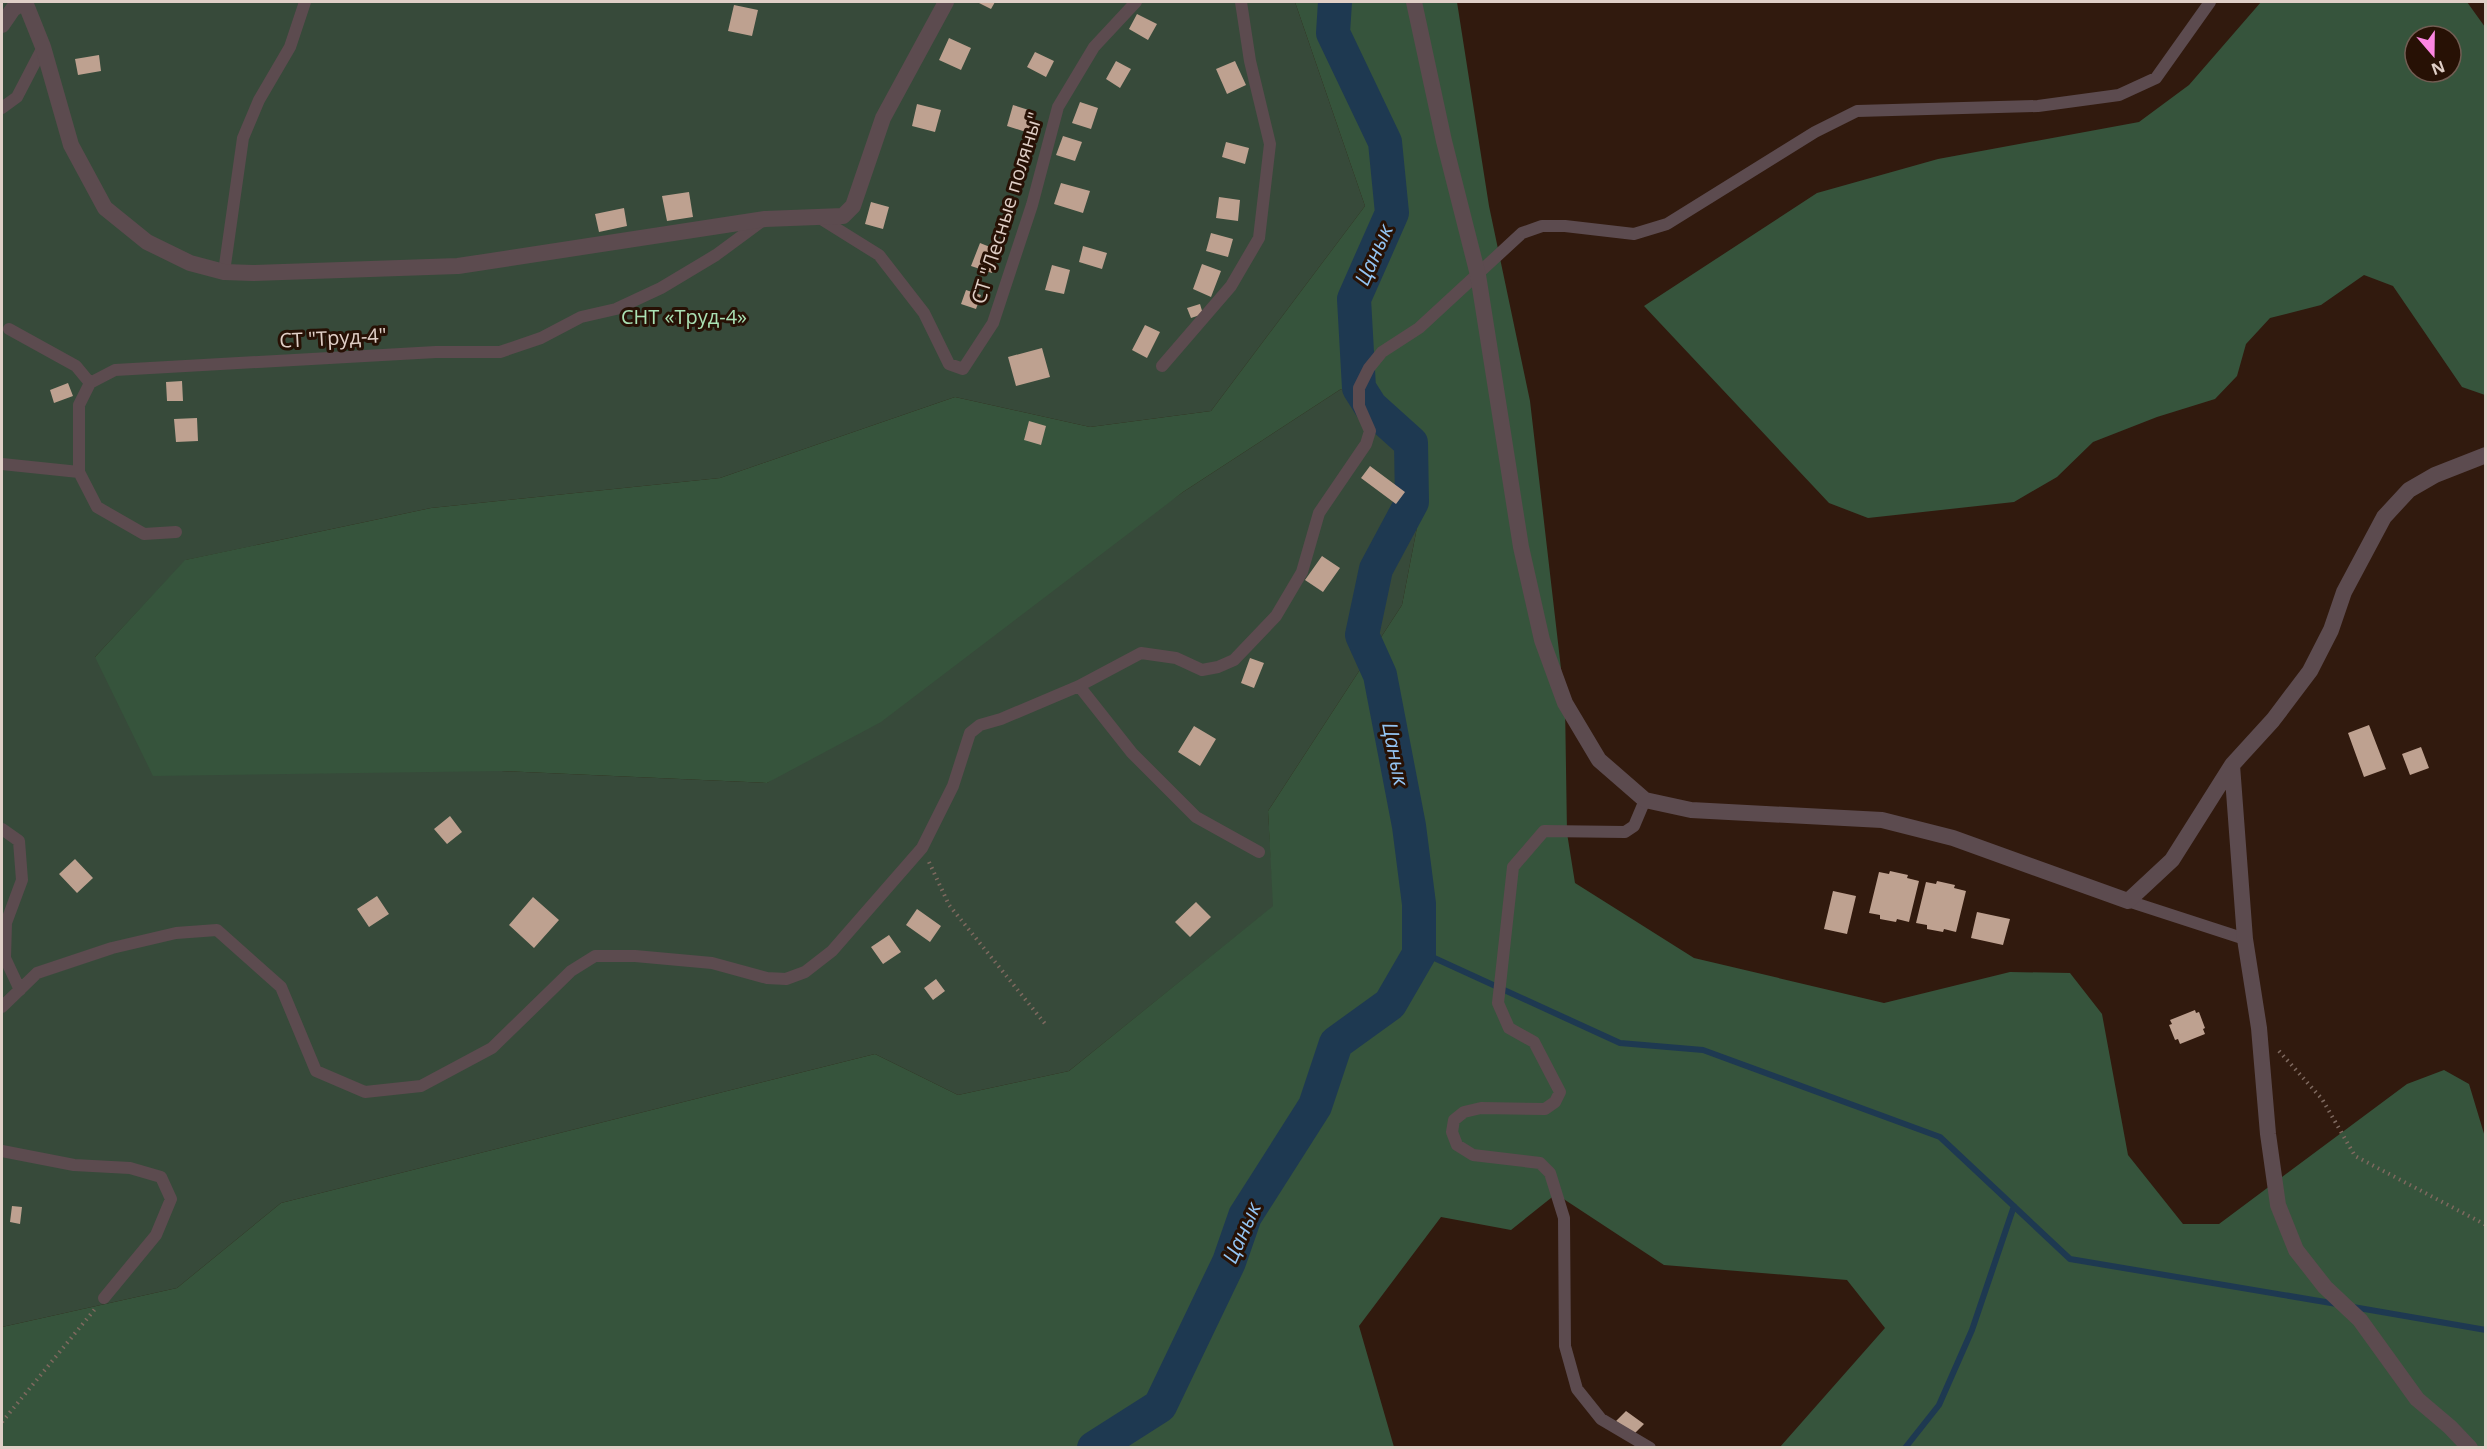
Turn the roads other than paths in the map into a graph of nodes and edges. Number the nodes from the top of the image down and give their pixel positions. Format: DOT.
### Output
graph roads {
  1 [pos="25,2"];
  2 [pos="305,2"];
  3 [pos="946,2"];
  4 [pos="1136,2"];
  5 [pos="1241,2"];
  6 [pos="1414,2"];
  7 [pos="2210,2"];
  8 [pos="2,25"];
  9 [pos="43,47"];
  10 [pos="2,108"];
  11 [pos="817,216"];
  12 [pos="765,219"];
  13 [pos="224,272"];
  14 [pos="1478,274"];
  15 [pos="9,329"];
  16 [pos="1162,366"];
  17 [pos="90,384"];
  18 [pos="2486,455"];
  19 [pos="2,464"];
  20 [pos="79,472"];
  21 [pos="176,532"];
  22 [pos="1079,687"];
  23 [pos="2232,765"];
  24 [pos="1645,800"];
  25 [pos="2,828"];
  26 [pos="1259,852"];
  27 [pos="2128,901"];
  28 [pos="2245,939"];
  29 [pos="20,990"];
  30 [pos="2,1007"];
  31 [pos="2,1151"];
  32 [pos="104,1298"];
  33 [pos="1650,1448"];
  34 [pos="2470,1448"];
  1 -- 8 [label="street"];
  1 -- 9 [label="street"];
  2 -- 13 [label="lane"];
  3 -- 11 [label="street"];
  4 -- 11 [label="lane, СТ \"Лесные поляны\""];
  5 -- 16 [label="lane"];
  6 -- 14 [label="street"];
  7 -- 14 [label="lane"];
  9 -- 10 [label="lane"];
  9 -- 13 [label="street"];
  11 -- 12 [label="street"];
  12 -- 13 [label="street"];
  12 -- 17 [label="lane, СТ \"Труд-4\""];
  14 -- 22 [label="lane"];
  14 -- 24 [label="street"];
  15 -- 17 [label="lane"];
  17 -- 20 [label="lane"];
  18 -- 23 [label="street"];
  19 -- 20 [label="lane"];
  20 -- 21 [label="lane"];
  22 -- 26 [label="lane"];
  22 -- 29 [label="lane"];
  23 -- 27 [label="street"];
  23 -- 28 [label="street"];
  24 -- 27 [label="street"];
  24 -- 33 [label="lane"];
  25 -- 29 [label="lane"];
  27 -- 28 [label="lane"];
  28 -- 34 [label="street"];
  29 -- 30 [label="lane"];
  31 -- 32 [label="lane"];
}
